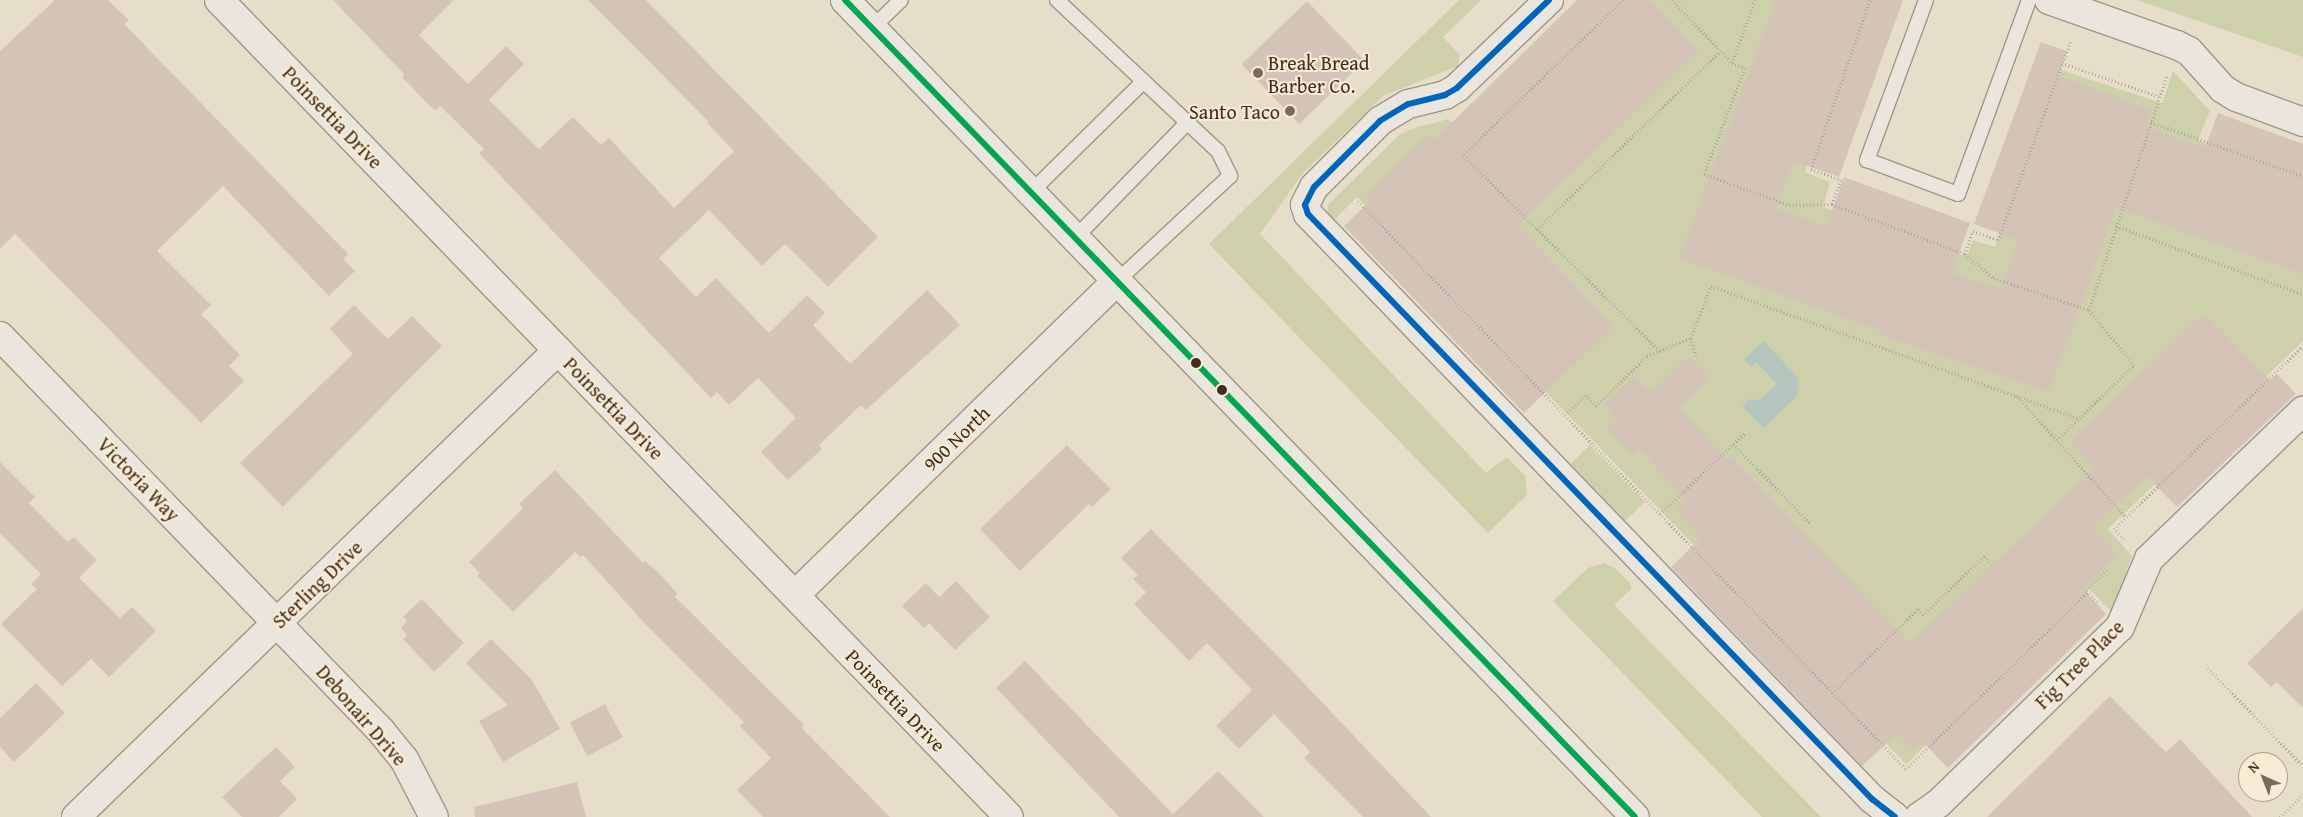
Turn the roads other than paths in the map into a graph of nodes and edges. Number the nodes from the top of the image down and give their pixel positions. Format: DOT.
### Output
graph roads {
  1 [pos="219,0"];
  2 [pos="845,0"];
  3 [pos="901,0"];
  4 [pos="1058,0"];
  5 [pos="1549,0"];
  6 [pos="1926,0"];
  7 [pos="2029,0"];
  8 [pos="2050,0"];
  9 [pos="872,28"];
  10 [pos="1144,81"];
  11 [pos="1188,122"];
  12 [pos="2303,122"];
  13 [pos="1031,192"];
  14 [pos="1075,238"];
  15 [pos="1117,281"];
  16 [pos="1,339"];
  17 [pos="558,350"];
  18 [pos="2303,411"];
  19 [pos="795,595"];
  20 [pos="277,622"];
  21 [pos="76,817"];
  22 [pos="434,817"];
  23 [pos="1009,817"];
  24 [pos="1635,817"];
  25 [pos="1895,817"];
  26 [pos="1919,817"];
  1 -- 17 [label="street, Poinsettia Drive"];
  2 -- 9 [label="street"];
  3 -- 9 [label="lane"];
  4 -- 10 [label="lane"];
  5 -- 25 [label="street"];
  6 -- 7 [label="lane"];
  8 -- 12 [label="street"];
  9 -- 13 [label="street"];
  10 -- 11 [label="lane"];
  10 -- 13 [label="lane"];
  11 -- 14 [label="lane"];
  11 -- 15 [label="lane"];
  13 -- 14 [label="street"];
  14 -- 15 [label="street"];
  15 -- 19 [label="street, 900 North"];
  15 -- 24 [label="street"];
  16 -- 20 [label="street, Victoria Way"];
  17 -- 19 [label="street, Poinsettia Drive"];
  17 -- 20 [label="street, Sterling Drive"];
  18 -- 26 [label="street, Fig Tree Place"];
  19 -- 23 [label="street, Poinsettia Drive"];
  20 -- 21 [label="street, Sterling Drive"];
  20 -- 22 [label="street, Debonair Drive"];
}
